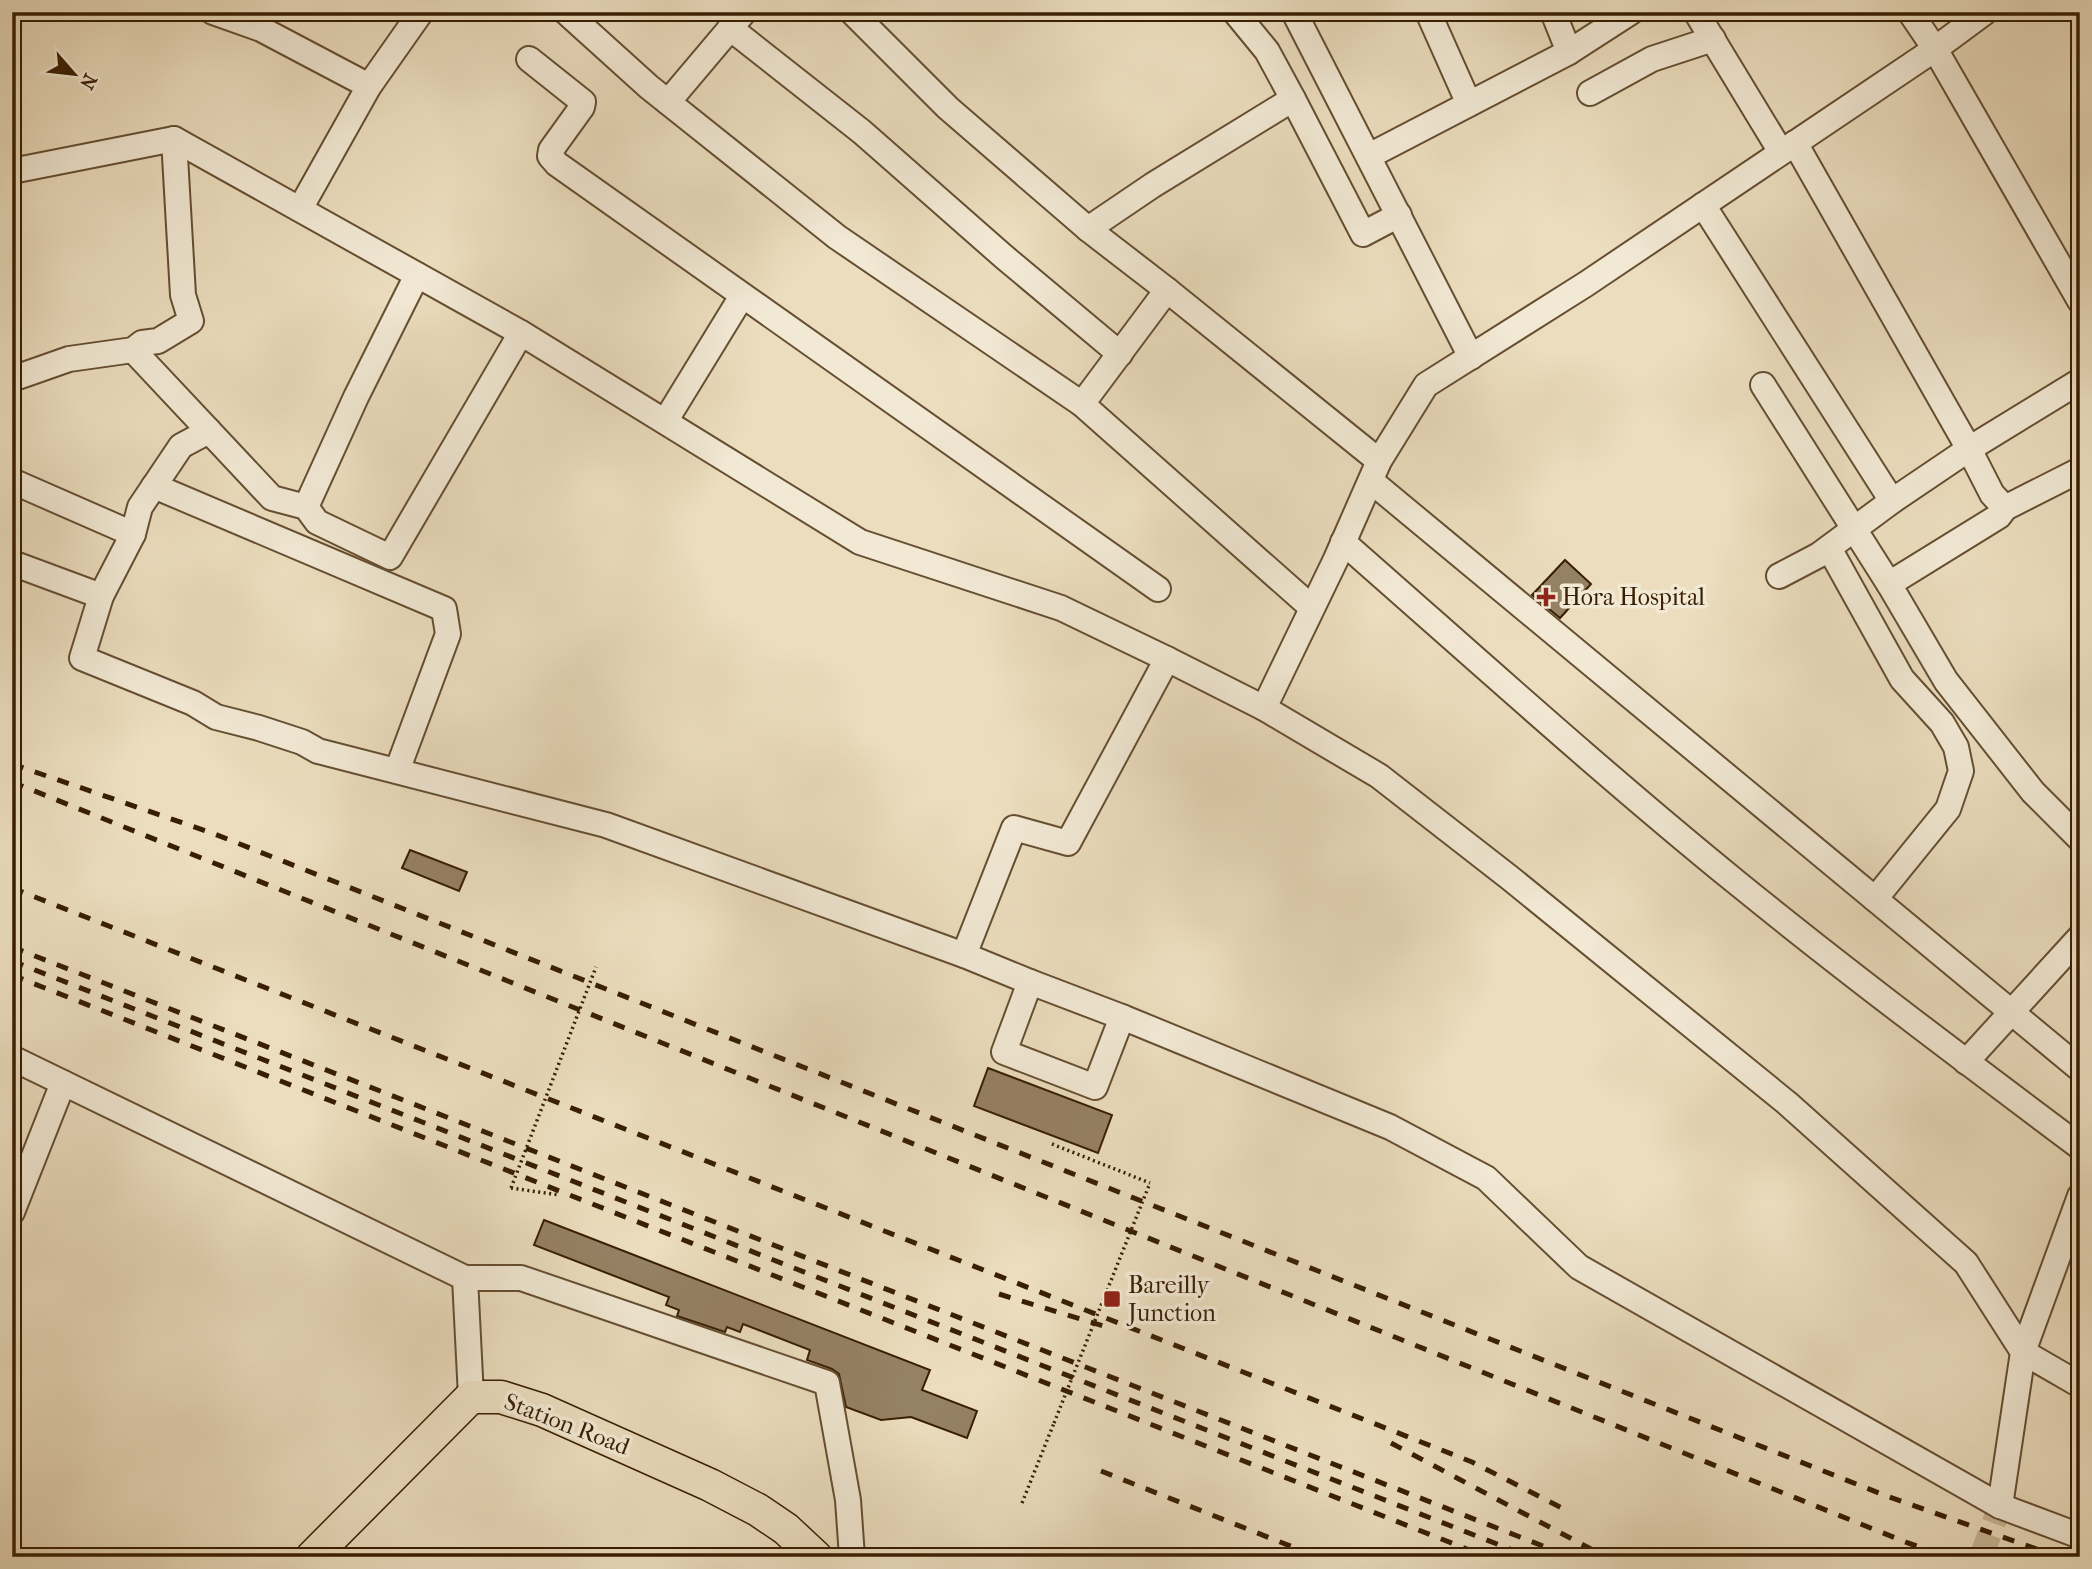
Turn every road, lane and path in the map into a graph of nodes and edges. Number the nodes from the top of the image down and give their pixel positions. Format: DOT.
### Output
graph roads {
  1 [pos="213,12"];
  2 [pos="421,12"];
  3 [pos="566,12"];
  4 [pos="852,12"];
  5 [pos="1235,12"];
  6 [pos="1294,12"];
  7 [pos="1429,12"];
  8 [pos="1553,12"];
  9 [pos="1631,12"];
  10 [pos="1696,12"];
  11 [pos="1910,12"];
  12 [pos="1985,12"];
  13 [pos="737,20"];
  14 [pos="260,21"];
  15 [pos="1713,38"];
  16 [pos="1935,49"];
  17 [pos="1569,52"];
  18 [pos="529,59"];
  19 [pos="369,86"];
  20 [pos="1590,93"];
  21 [pos="1293,99"];
  22 [pos="668,102"];
  23 [pos="1469,104"];
  24 [pos="174,139"];
  25 [pos="1788,147"];
  26 [pos="1369,156"];
  27 [pos="12,171"];
  28 [pos="1703,205"];
  29 [pos="300,209"];
  30 [pos="1399,215"];
  31 [pos="1088,229"];
  32 [pos="417,275"];
  33 [pos="1167,290"];
  34 [pos="742,296"];
  35 [pos="2080,301"];
  36 [pos="521,333"];
  37 [pos="133,350"];
  38 [pos="1120,354"];
  39 [pos="1471,357"];
  40 [pos="12,379"];
  41 [pos="2080,380"];
  42 [pos="1763,386"];
  43 [pos="1082,404"];
  44 [pos="666,420"];
  45 [pos="209,431"];
  46 [pos="1969,449"];
  47 [pos="2080,470"];
  48 [pos="1375,471"];
  49 [pos="12,481"];
  50 [pos="154,486"];
  51 [pos="1892,501"];
  52 [pos="306,507"];
  53 [pos="2005,508"];
  54 [pos="1854,529"];
  55 [pos="133,534"];
  56 [pos="1343,542"];
  57 [pos="1829,548"];
  58 [pos="390,557"];
  59 [pos="12,563"];
  60 [pos="1779,576"];
  61 [pos="383,583"];
  62 [pos="1889,584"];
  63 [pos="1158,589"];
  64 [pos="102,596"];
  65 [pos="1311,607"];
  66 [pos="1167,659"];
  67 [pos="1264,708"];
  68 [pos="397,771"];
  69 [pos="2080,839"];
  70 [pos="1875,899"];
  71 [pos="2080,937"];
  72 [pos="964,955"];
  73 [pos="596,967"];
  74 [pos="1030,982"];
  75 [pos="2011,1012"];
  76 [pos="1122,1017"];
  77 [pos="12,1058"];
  78 [pos="1966,1062"];
  79 [pos="2080,1069"];
  80 [pos="63,1083"];
  81 [pos="1052,1144"];
  82 [pos="2080,1147"];
  83 [pos="559,1195"];
  84 [pos="2080,1196"];
  85 [pos="12,1212"];
  86 [pos="465,1278"];
  87 [pos="2023,1352"];
  88 [pos="2080,1385"];
  89 [pos="471,1397"];
  90 [pos="1022,1503"];
  91 [pos="2000,1506"];
  92 [pos="2080,1536"];
  93 [pos="811,1555"];
  94 [pos="312,1557"];
  95 [pos="852,1557"];
  1 -- 14 [label="street"];
  2 -- 19 [label="street"];
  3 -- 22 [label="street"];
  4 -- 31 [label="street"];
  5 -- 21 [label="street"];
  6 -- 26 [label="street"];
  7 -- 23 [label="street"];
  8 -- 17 [label="street"];
  9 -- 17 [label="street"];
  10 -- 15 [label="street"];
  11 -- 16 [label="street"];
  12 -- 16 [label="street"];
  13 -- 22 [label="street"];
  13 -- 38 [label="street"];
  14 -- 19 [label="street"];
  15 -- 20 [label="street"];
  15 -- 25 [label="street"];
  16 -- 25 [label="street"];
  16 -- 35 [label="street"];
  17 -- 23 [label="street"];
  18 -- 34 [label="street"];
  19 -- 29 [label="street"];
  21 -- 30 [label="street"];
  21 -- 31 [label="street"];
  22 -- 43 [label="street"];
  23 -- 26 [label="street"];
  24 -- 27 [label="street"];
  24 -- 29 [label="street"];
  24 -- 37 [label="street"];
  25 -- 28 [label="street"];
  25 -- 46 [label="street"];
  26 -- 30 [label="street"];
  28 -- 39 [label="street"];
  28 -- 51 [label="street"];
  29 -- 32 [label="street"];
  30 -- 39 [label="street"];
  31 -- 33 [label="street"];
  32 -- 36 [label="street"];
  32 -- 52 [label="street"];
  33 -- 38 [label="street"];
  33 -- 48 [label="street"];
  34 -- 44 [label="street"];
  34 -- 63 [label="street"];
  36 -- 44 [label="street"];
  36 -- 58 [label="street"];
  37 -- 40 [label="street"];
  37 -- 45 [label="street"];
  38 -- 43 [label="street"];
  39 -- 48 [label="street"];
  41 -- 46 [label="street"];
  42 -- 54 [label="street"];
  43 -- 65 [label="street"];
  44 -- 66 [label="street"];
  45 -- 50 [label="street"];
  45 -- 52 [label="street"];
  46 -- 51 [label="street"];
  46 -- 53 [label="street"];
  47 -- 53 [label="street"];
  48 -- 56 [label="street"];
  48 -- 70 [label="street"];
  49 -- 55 [label="street"];
  50 -- 55 [label="street"];
  50 -- 61 [label="street"];
  51 -- 54 [label="street"];
  52 -- 58 [label="street"];
  53 -- 62 [label="street"];
  54 -- 57 [label="street"];
  54 -- 62 [label="street"];
  55 -- 64 [label="street"];
  56 -- 65 [label="street"];
  56 -- 78 [label="street"];
  57 -- 60 [label="street"];
  57 -- 70 [label="street"];
  58 -- 61 [label="street"];
  59 -- 64 [label="street"];
  61 -- 68 [label="street"];
  62 -- 69 [label="street"];
  64 -- 68 [label="street"];
  65 -- 67 [label="street"];
  66 -- 67 [label="street"];
  66 -- 72 [label="street"];
  67 -- 87 [label="street"];
  68 -- 72 [label="street"];
  70 -- 75 [label="street"];
  71 -- 75 [label="street"];
  72 -- 74 [label="street"];
  73 -- 83 [label="path, bridge"];
  74 -- 76 [label="street"];
  74 -- 76 [label="street"];
  75 -- 78 [label="street"];
  75 -- 79 [label="street"];
  76 -- 91 [label="street"];
  77 -- 80 [label="street"];
  78 -- 82 [label="street"];
  80 -- 85 [label="street"];
  80 -- 86 [label="street"];
  81 -- 90 [label="path, bridge"];
  84 -- 87 [label="street"];
  86 -- 89 [label="street"];
  86 -- 95 [label="street"];
  87 -- 88 [label="street"];
  87 -- 91 [label="street"];
  89 -- 93 [label="main road, Station Road"];
  89 -- 94 [label="main road, Station Road"];
  91 -- 92 [label="street"];
}
